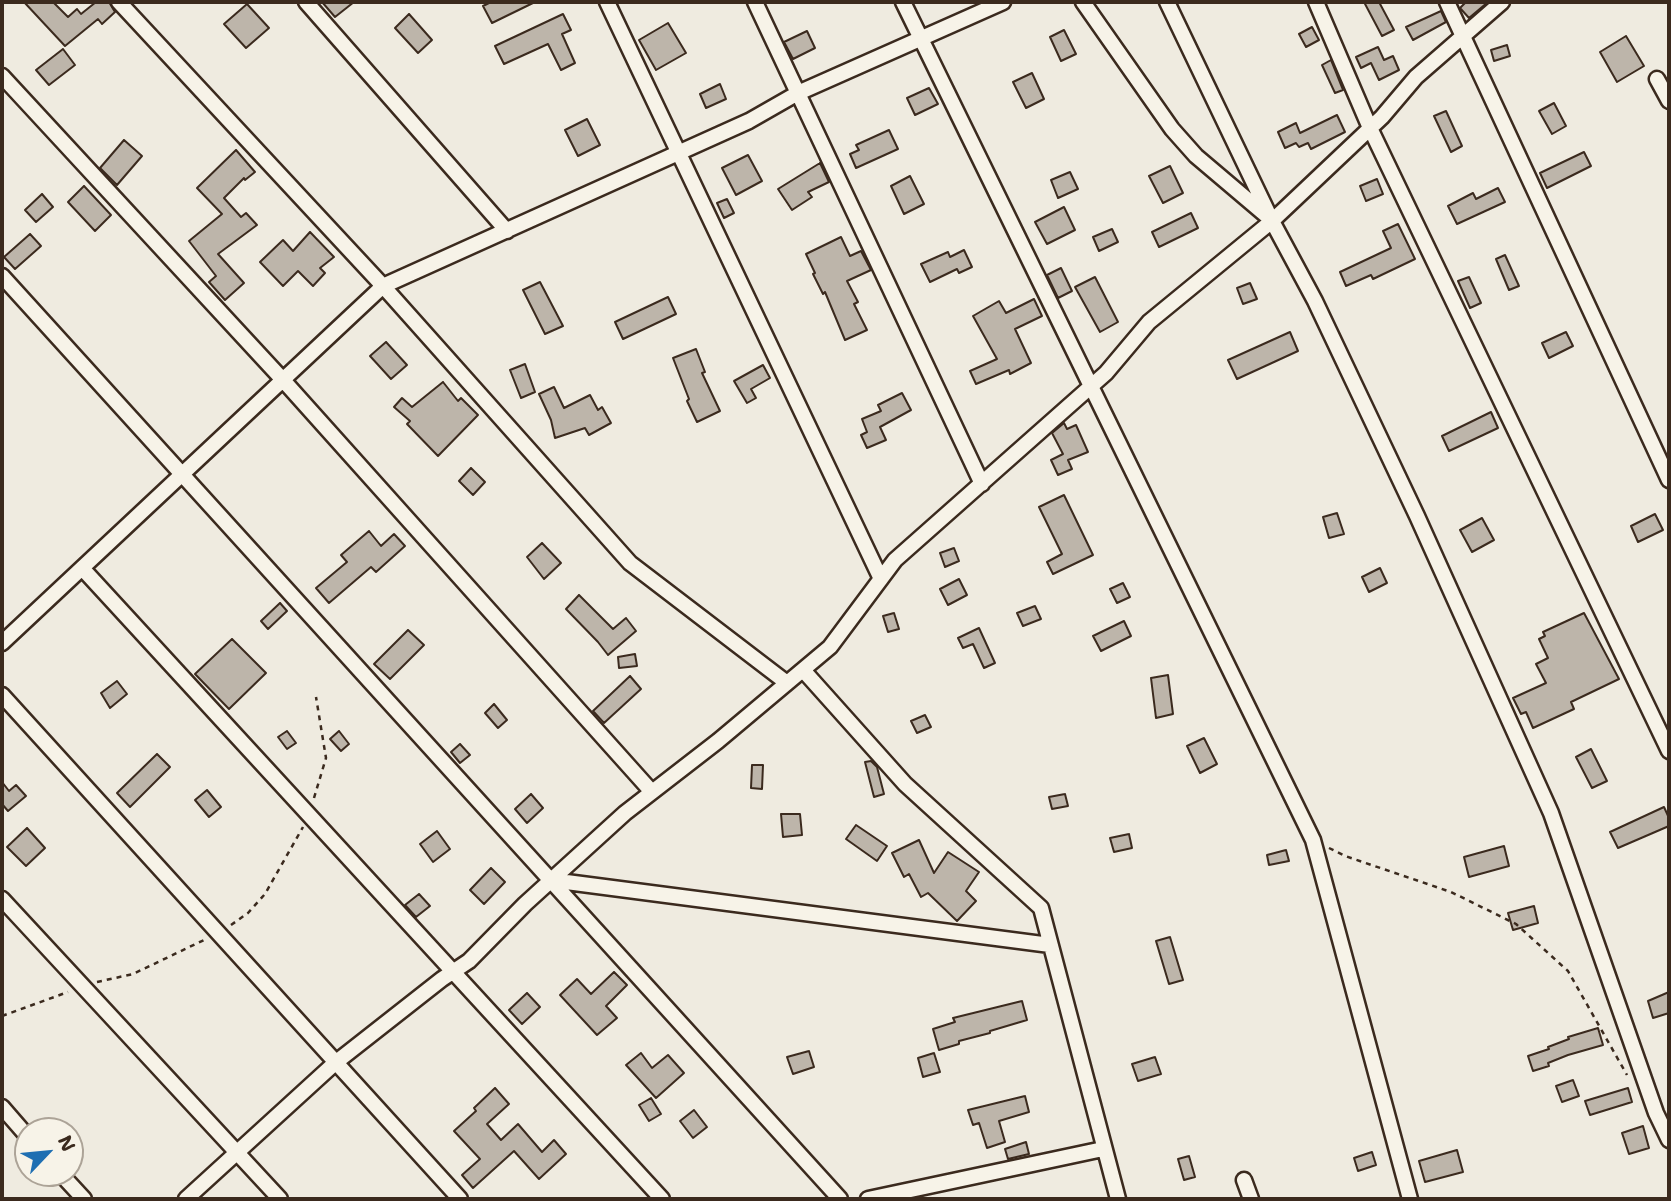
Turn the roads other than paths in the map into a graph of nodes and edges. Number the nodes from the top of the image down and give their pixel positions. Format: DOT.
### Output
graph roads {
  1 [pos="119,2"];
  2 [pos="306,2"];
  3 [pos="607,2"];
  4 [pos="755,2"];
  5 [pos="903,2"];
  6 [pos="1003,2"];
  7 [pos="1083,2"];
  8 [pos="1167,2"];
  9 [pos="1316,2"];
  10 [pos="1447,2"];
  11 [pos="1502,2"];
  12 [pos="1463,37"];
  13 [pos="920,39"];
  14 [pos="2,76"];
  15 [pos="1657,79"];
  16 [pos="798,93"];
  17 [pos="1669,102"];
  18 [pos="1370,128"];
  19 [pos="678,153"];
  20 [pos="1272,221"];
  21 [pos="507,230"];
  22 [pos="2,276"];
  23 [pos="383,286"];
  24 [pos="283,380"];
  25 [pos="1093,386"];
  26 [pos="182,474"];
  27 [pos="1669,480"];
  28 [pos="982,484"];
  29 [pos="82,568"];
  30 [pos="881,579"];
  31 [pos="2,643"];
  32 [pos="803,670"];
  33 [pos="787,683"];
  34 [pos="2,695"];
  35 [pos="1669,751"];
  36 [pos="652,792"];
  37 [pos="551,880"];
  38 [pos="2,899"];
  39 [pos="1051,945"];
  40 [pos="452,972"];
  41 [pos="335,1063"];
  42 [pos="2,1107"];
  43 [pos="14,1121"];
  44 [pos="1669,1140"];
  45 [pos="1103,1149"];
  46 [pos="237,1152"];
  47 [pos="1244,1180"];
  48 [pos="186,1199"];
  49 [pos="280,1199"];
  50 [pos="460,1199"];
  51 [pos="662,1199"];
  52 [pos="840,1199"];
  53 [pos="868,1199"];
  54 [pos="1118,1199"];
  55 [pos="1251,1199"];
  56 [pos="1410,1199"];
  1 -- 23 [label="street"];
  2 -- 21 [label="street"];
  3 -- 19 [label="street"];
  4 -- 16 [label="street"];
  5 -- 13 [label="street"];
  6 -- 13 [label="street"];
  7 -- 20 [label="street"];
  8 -- 20 [label="street"];
  9 -- 18 [label="street"];
  10 -- 12 [label="street"];
  11 -- 12 [label="street"];
  12 -- 18 [label="street"];
  12 -- 27 [label="street"];
  13 -- 16 [label="street"];
  13 -- 25 [label="street"];
  14 -- 24 [label="street"];
  15 -- 17 [label="street"];
  16 -- 19 [label="street"];
  16 -- 28 [label="street"];
  18 -- 20 [label="street"];
  18 -- 35 [label="street"];
  19 -- 21 [label="street"];
  19 -- 30 [label="street"];
  20 -- 25 [label="street"];
  20 -- 44 [label="street"];
  21 -- 23 [label="street"];
  22 -- 26 [label="street"];
  23 -- 24 [label="street"];
  23 -- 33 [label="street"];
  24 -- 26 [label="street"];
  24 -- 36 [label="street"];
  25 -- 28 [label="street"];
  25 -- 56 [label="street"];
  26 -- 29 [label="street"];
  26 -- 37 [label="street"];
  28 -- 30 [label="street"];
  29 -- 31 [label="street"];
  29 -- 40 [label="street"];
  30 -- 32 [label="street"];
  32 -- 33 [label="street"];
  32 -- 39 [label="street"];
  33 -- 36 [label="street"];
  34 -- 41 [label="street"];
  36 -- 37 [label="street"];
  37 -- 39 [label="street"];
  37 -- 40 [label="street"];
  37 -- 52 [label="street"];
  38 -- 46 [label="street"];
  39 -- 45 [label="street"];
  40 -- 41 [label="street"];
  40 -- 51 [label="street"];
  41 -- 46 [label="street"];
  41 -- 50 [label="street"];
  42 -- 43 [label="street"];
  45 -- 53 [label="street"];
  45 -- 54 [label="street"];
  46 -- 48 [label="street"];
  46 -- 49 [label="street"];
  47 -- 55 [label="street"];
}
